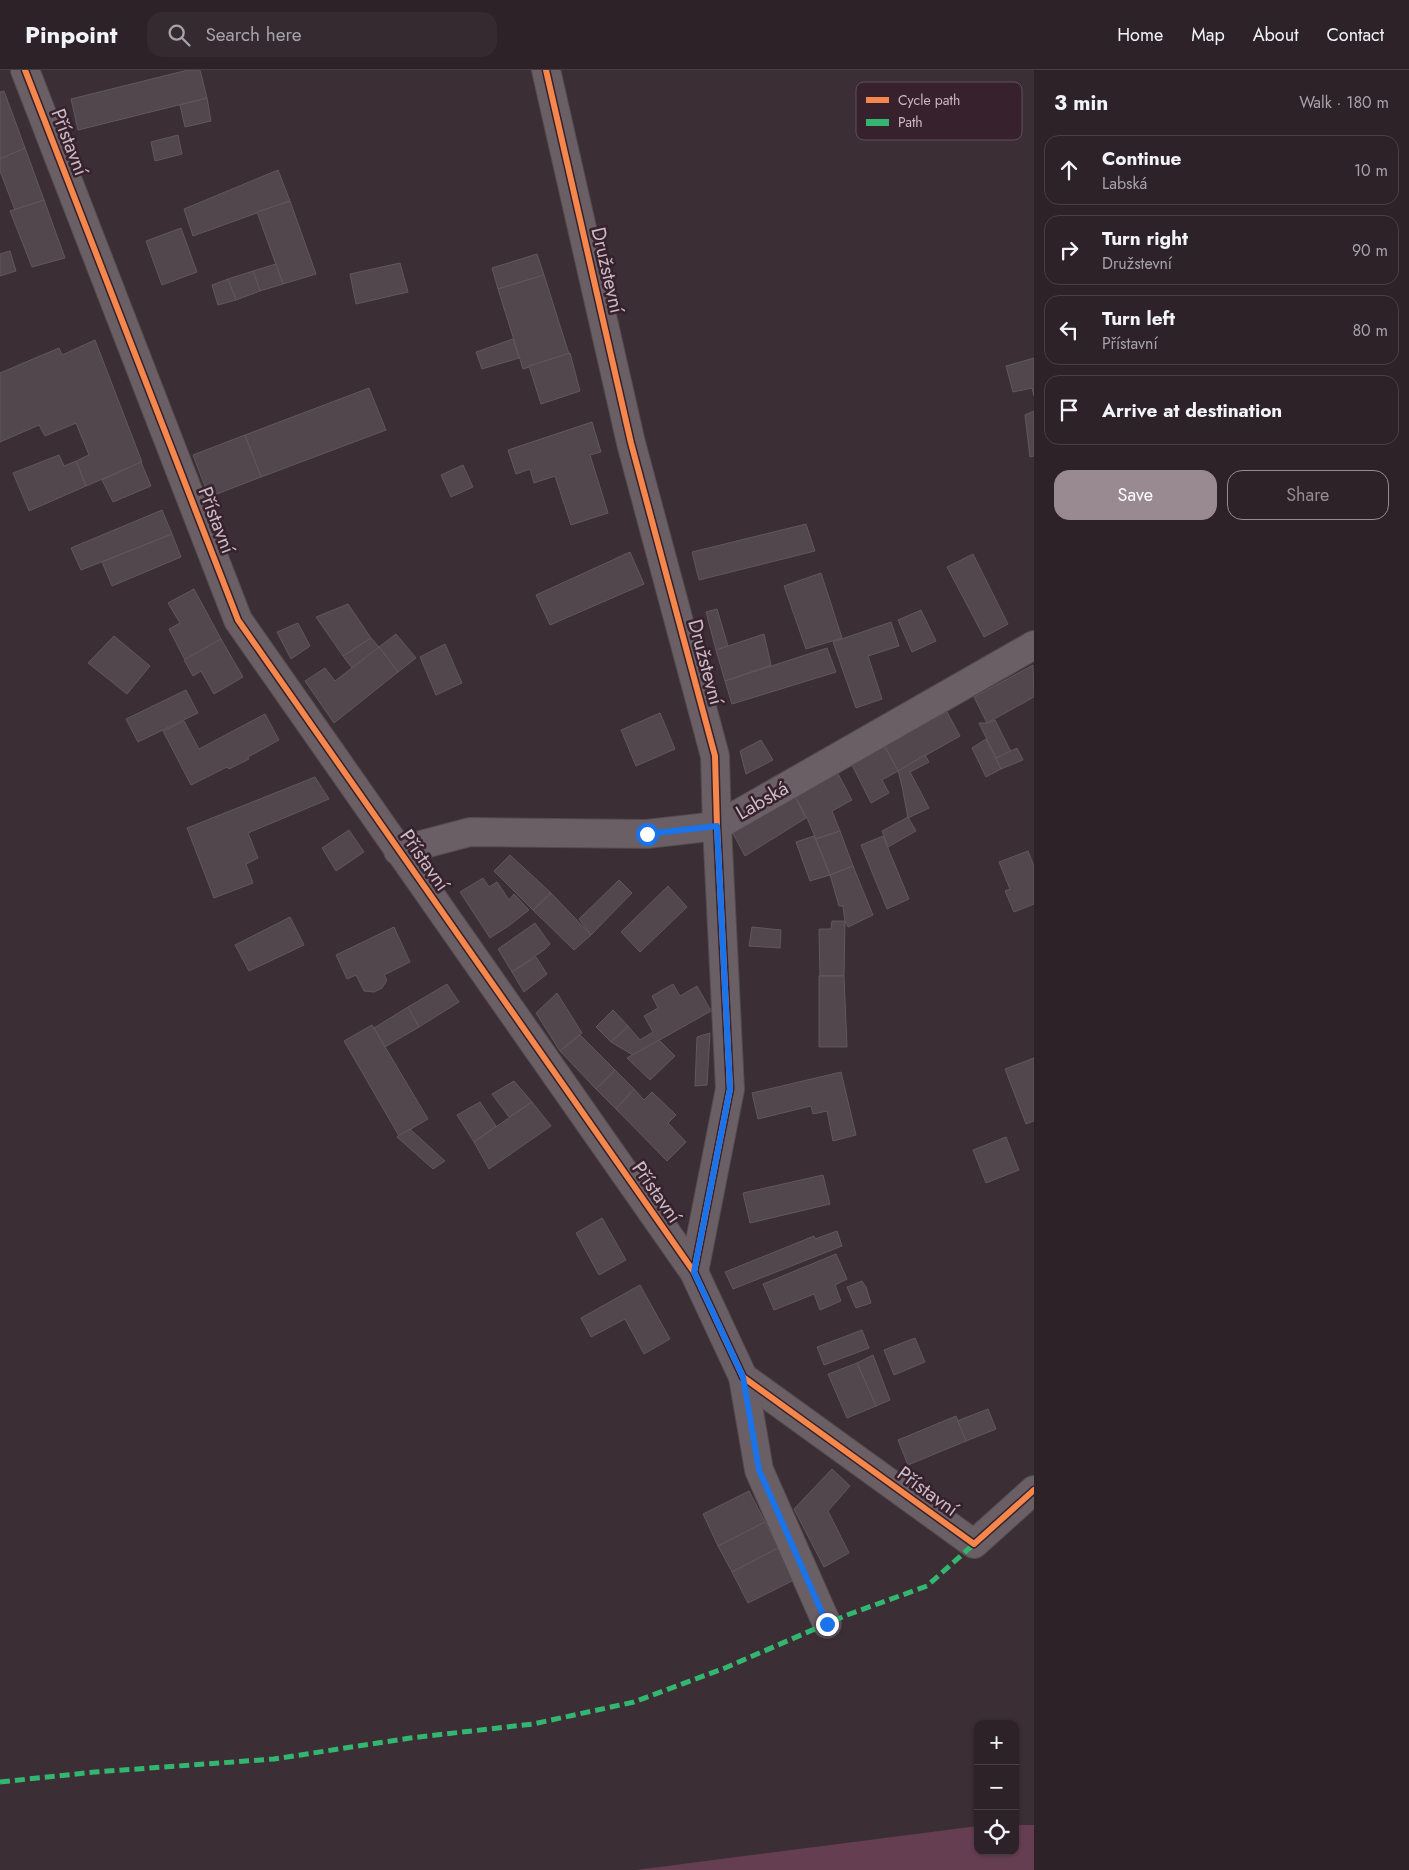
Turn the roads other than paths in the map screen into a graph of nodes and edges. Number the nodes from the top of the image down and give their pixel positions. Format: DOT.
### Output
graph roads {
  1 [pos="25,70"];
  2 [pos="546,70"];
  3 [pos="1034,644"];
  4 [pos="717,826"];
  5 [pos="398,851"];
  6 [pos="694,1272"];
  7 [pos="743,1377"];
  8 [pos="1034,1490"];
  9 [pos="827,1624"];
  1 -- 5 [label="street, Přístavní"];
  2 -- 4 [label="street, Družstevní"];
  3 -- 4 [label="street, Labská"];
  4 -- 5 [label="street, Labská"];
  4 -- 6 [label="street, Družstevní"];
  5 -- 6 [label="street, Přístavní"];
  6 -- 7 [label="street, Přístavní"];
  7 -- 8 [label="street, Přístavní"];
  7 -- 9 [label="street, Přístavní"];
}
